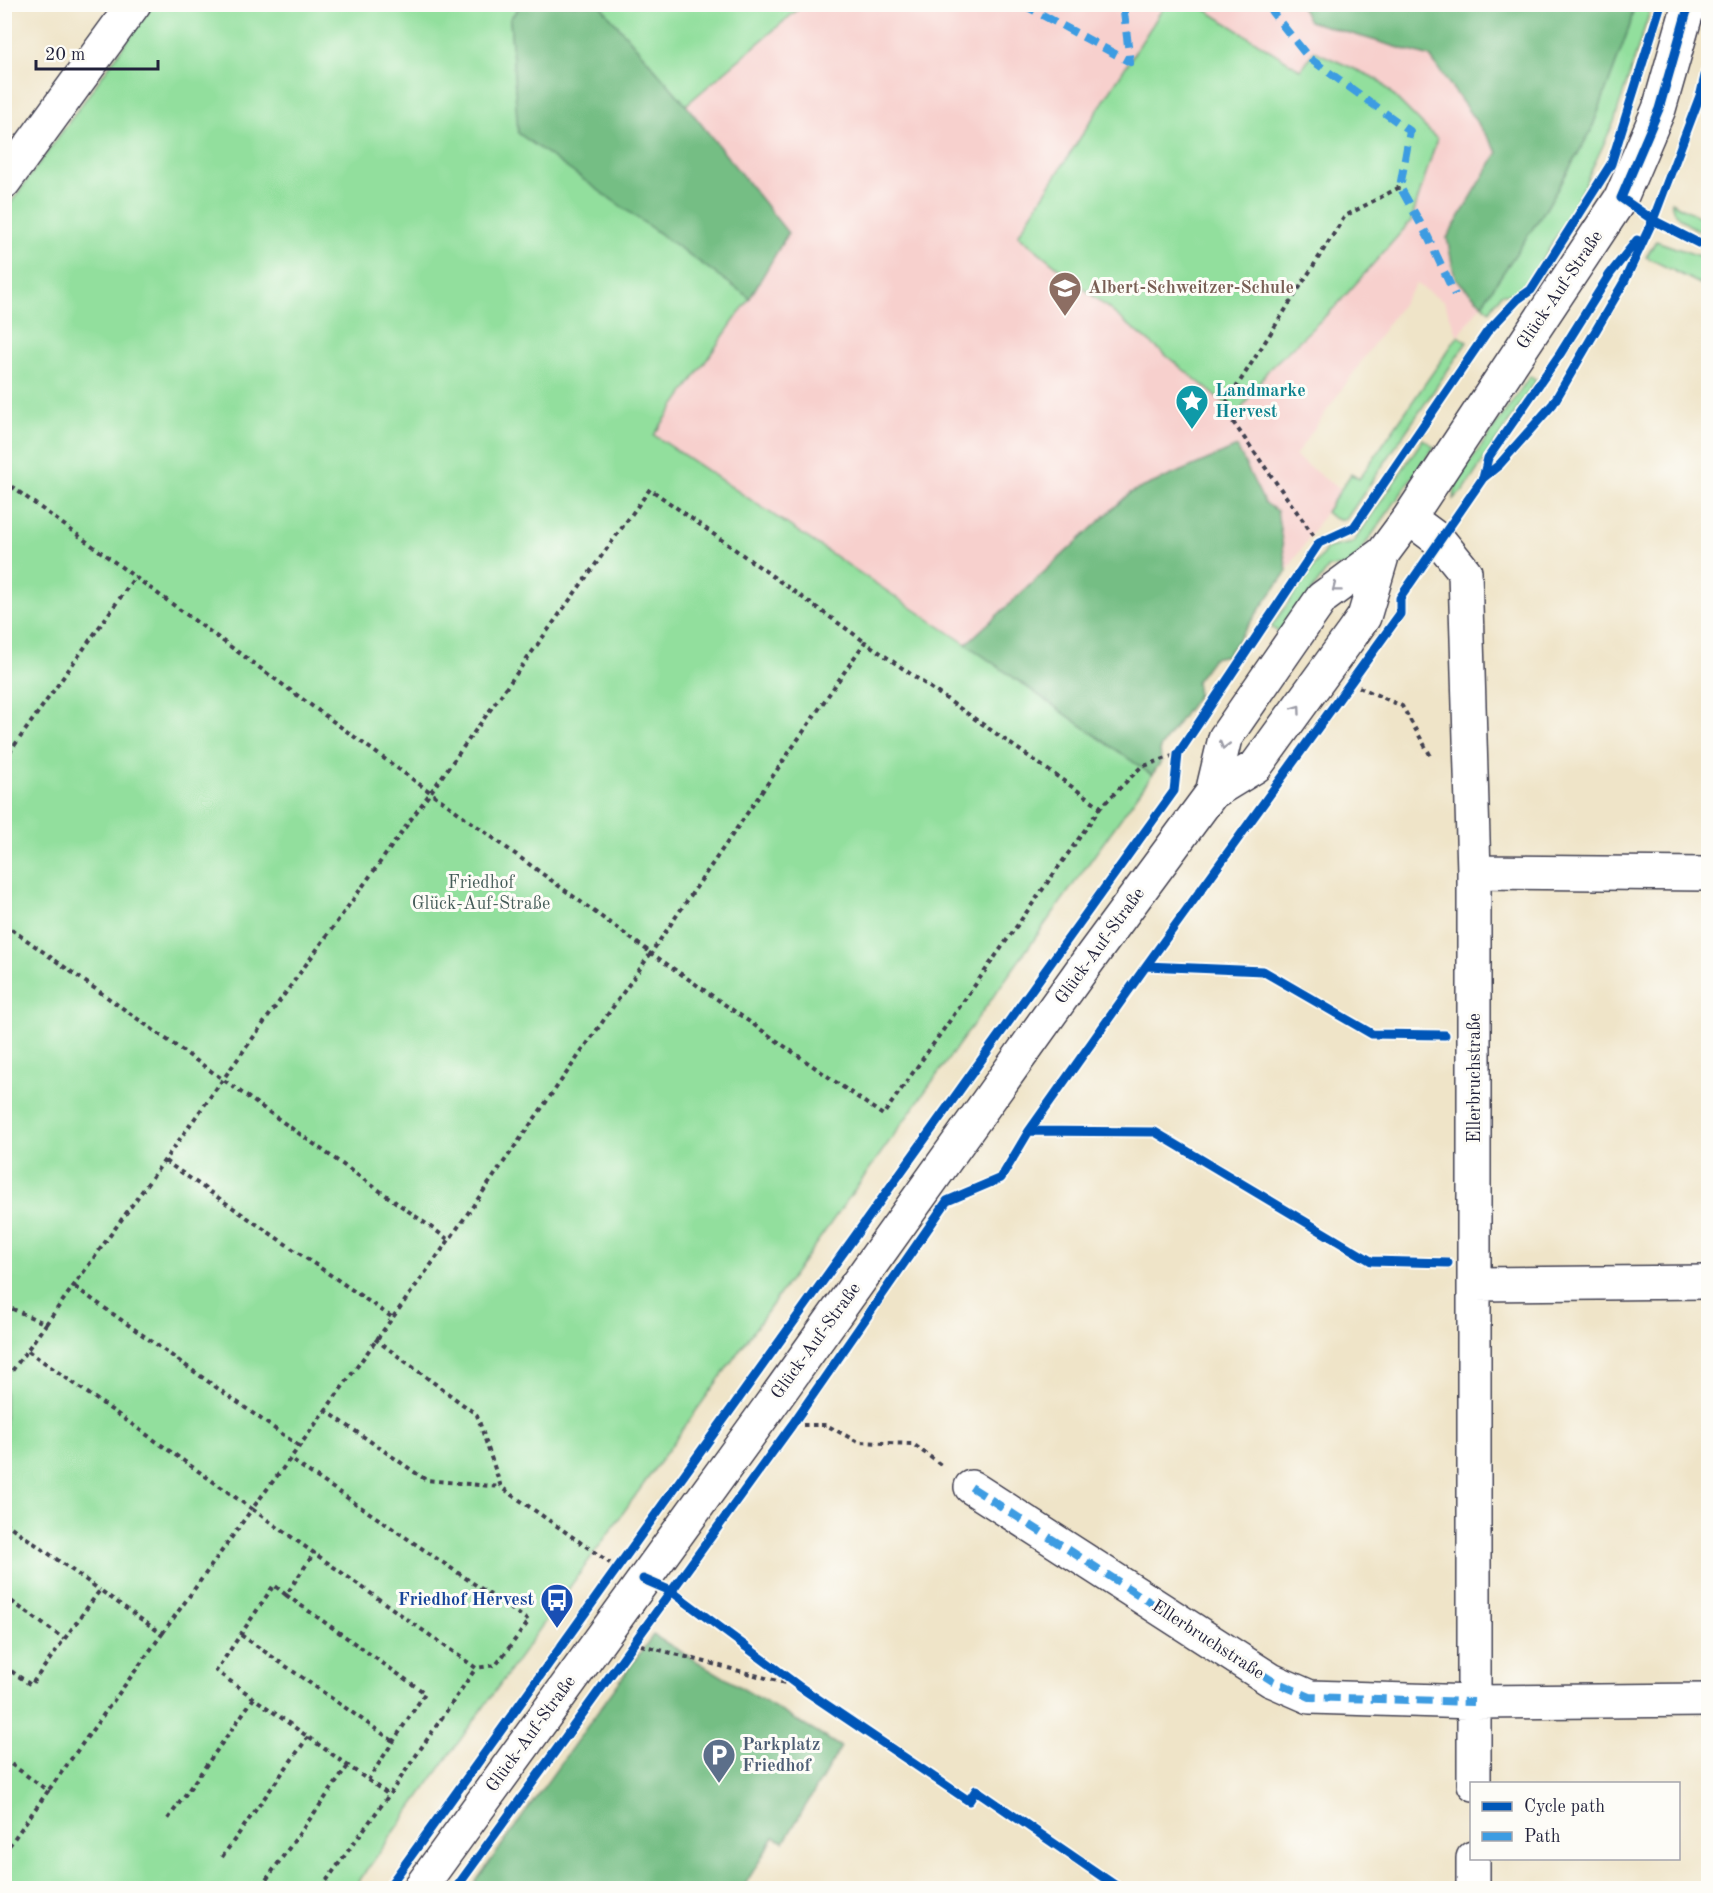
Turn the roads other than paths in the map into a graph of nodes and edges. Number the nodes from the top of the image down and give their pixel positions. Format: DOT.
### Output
graph roads {
  1 [pos="134,4"];
  2 [pos="1689,4"];
  3 [pos="4,182"];
  4 [pos="1409,518"];
  5 [pos="1383,553"];
  6 [pos="1212,793"];
  7 [pos="1474,872"];
  8 [pos="1708,874"];
  9 [pos="1708,1282"];
  10 [pos="1474,1284"];
  11 [pos="971,1487"];
  12 [pos="1708,1700"];
  13 [pos="1474,1702"];
  14 [pos="1474,1782"];
  15 [pos="1473,1860"];
  16 [pos="420,1888"];
  17 [pos="1473,1888"];
  1 -- 3 [label="street"];
  2 -- 4 [label="street, Glück-Auf-Straße"];
  4 -- 5 [label="street, Glück-Auf-Straße"];
  4 -- 7 [label="street, Ellerbruchstraße"];
  5 -- 6 [label="street, Glück-Auf-Straße, one-way"];
  6 -- 5 [label="street, Glück-Auf-Straße, one-way"];
  6 -- 16 [label="street, Glück-Auf-Straße"];
  7 -- 8 [label="street"];
  7 -- 10 [label="street, Ellerbruchstraße"];
  9 -- 10 [label="street"];
  10 -- 13 [label="street, Ellerbruchstraße"];
  11 -- 13 [label="street, Ellerbruchstraße"];
  12 -- 13 [label="street, Ellerbruchstraße"];
  13 -- 14 [label="street, Ellerbruchstraße"];
  15 -- 17 [label="street"];
}
